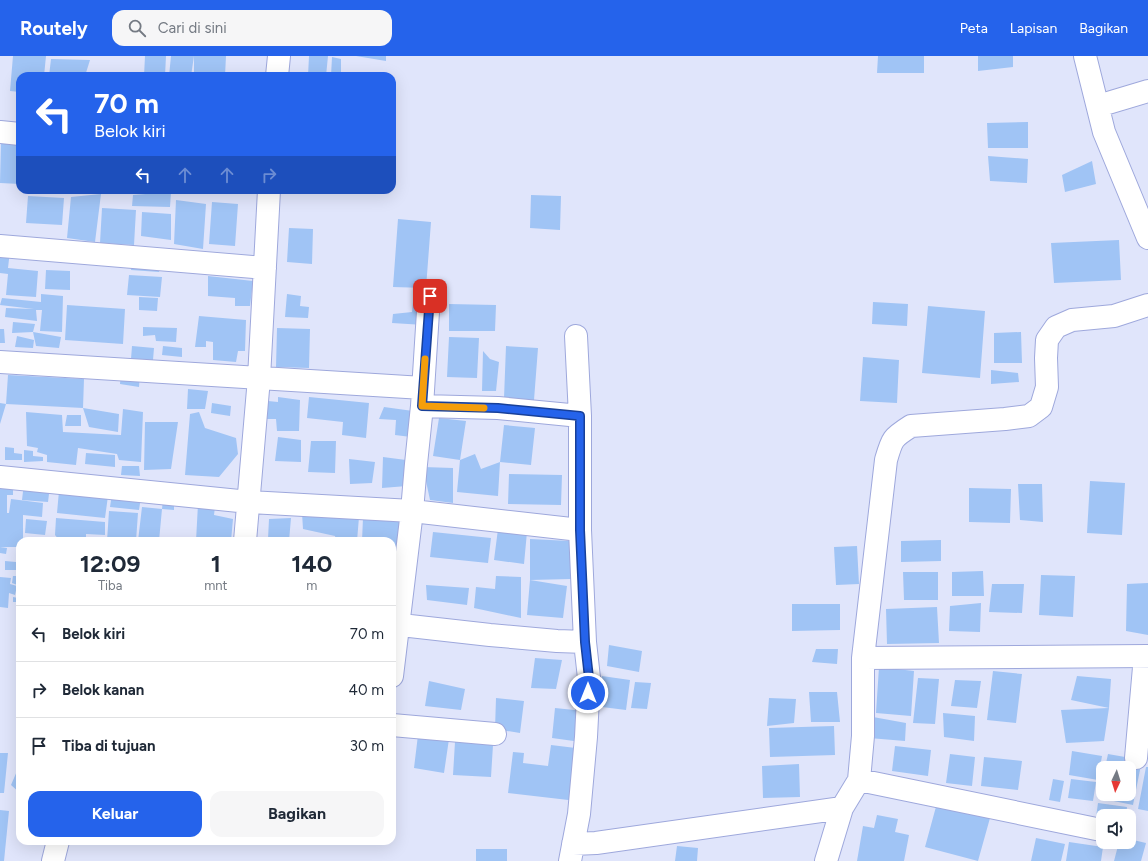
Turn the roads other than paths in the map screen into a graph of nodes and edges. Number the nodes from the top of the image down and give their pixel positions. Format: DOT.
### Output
graph roads {
  1 [pos="279,56"];
  2 [pos="1085,56"];
  3 [pos="277,72"];
  4 [pos="1148,91"];
  5 [pos="1098,106"];
  6 [pos="0,132"];
  7 [pos="16,134"];
  8 [pos="269,194"];
  9 [pos="1148,238"];
  10 [pos="0,246"];
  11 [pos="265,268"];
  12 [pos="430,296"];
  13 [pos="1148,305"];
  14 [pos="576,336"];
  15 [pos="0,362"];
  16 [pos="259,378"];
  17 [pos="423,397"];
  18 [pos="580,416"];
  19 [pos="0,477"];
  20 [pos="249,502"];
  21 [pos="412,511"];
  22 [pos="580,530"];
  23 [pos="245,537"];
  24 [pos="396,617"];
  25 [pos="396,624"];
  26 [pos="585,642"];
  27 [pos="1147,656"];
  28 [pos="863,658"];
  29 [pos="396,725"];
  30 [pos="495,734"];
  31 [pos="1136,758"];
  32 [pos="859,780"];
  33 [pos="842,808"];
  34 [pos="1096,829"];
  35 [pos="57,845"];
  36 [pos="571,852"];
  37 [pos="53,861"];
  38 [pos="826,861"];
  1 -- 3 [label="street"];
  2 -- 5 [label="street"];
  4 -- 5 [label="street"];
  5 -- 9 [label="street"];
  6 -- 7 [label="street"];
  8 -- 11 [label="street"];
  10 -- 11 [label="street"];
  11 -- 16 [label="street"];
  12 -- 17 [label="street"];
  13 -- 28 [label="street"];
  14 -- 18 [label="street"];
  15 -- 16 [label="street"];
  16 -- 17 [label="street"];
  16 -- 20 [label="street"];
  17 -- 18 [label="street"];
  17 -- 21 [label="street"];
  18 -- 22 [label="street"];
  19 -- 20 [label="street"];
  20 -- 21 [label="street"];
  20 -- 23 [label="street"];
  21 -- 22 [label="street"];
  21 -- 24 [label="street"];
  22 -- 26 [label="street"];
  25 -- 26 [label="street"];
  26 -- 36 [label="street"];
  27 -- 28 [label="street"];
  27 -- 31 [label="street"];
  28 -- 32 [label="street"];
  29 -- 30 [label="street"];
  32 -- 33 [label="street"];
  32 -- 34 [label="street"];
  33 -- 36 [label="street"];
  33 -- 38 [label="street"];
  35 -- 37 [label="street"];
}
